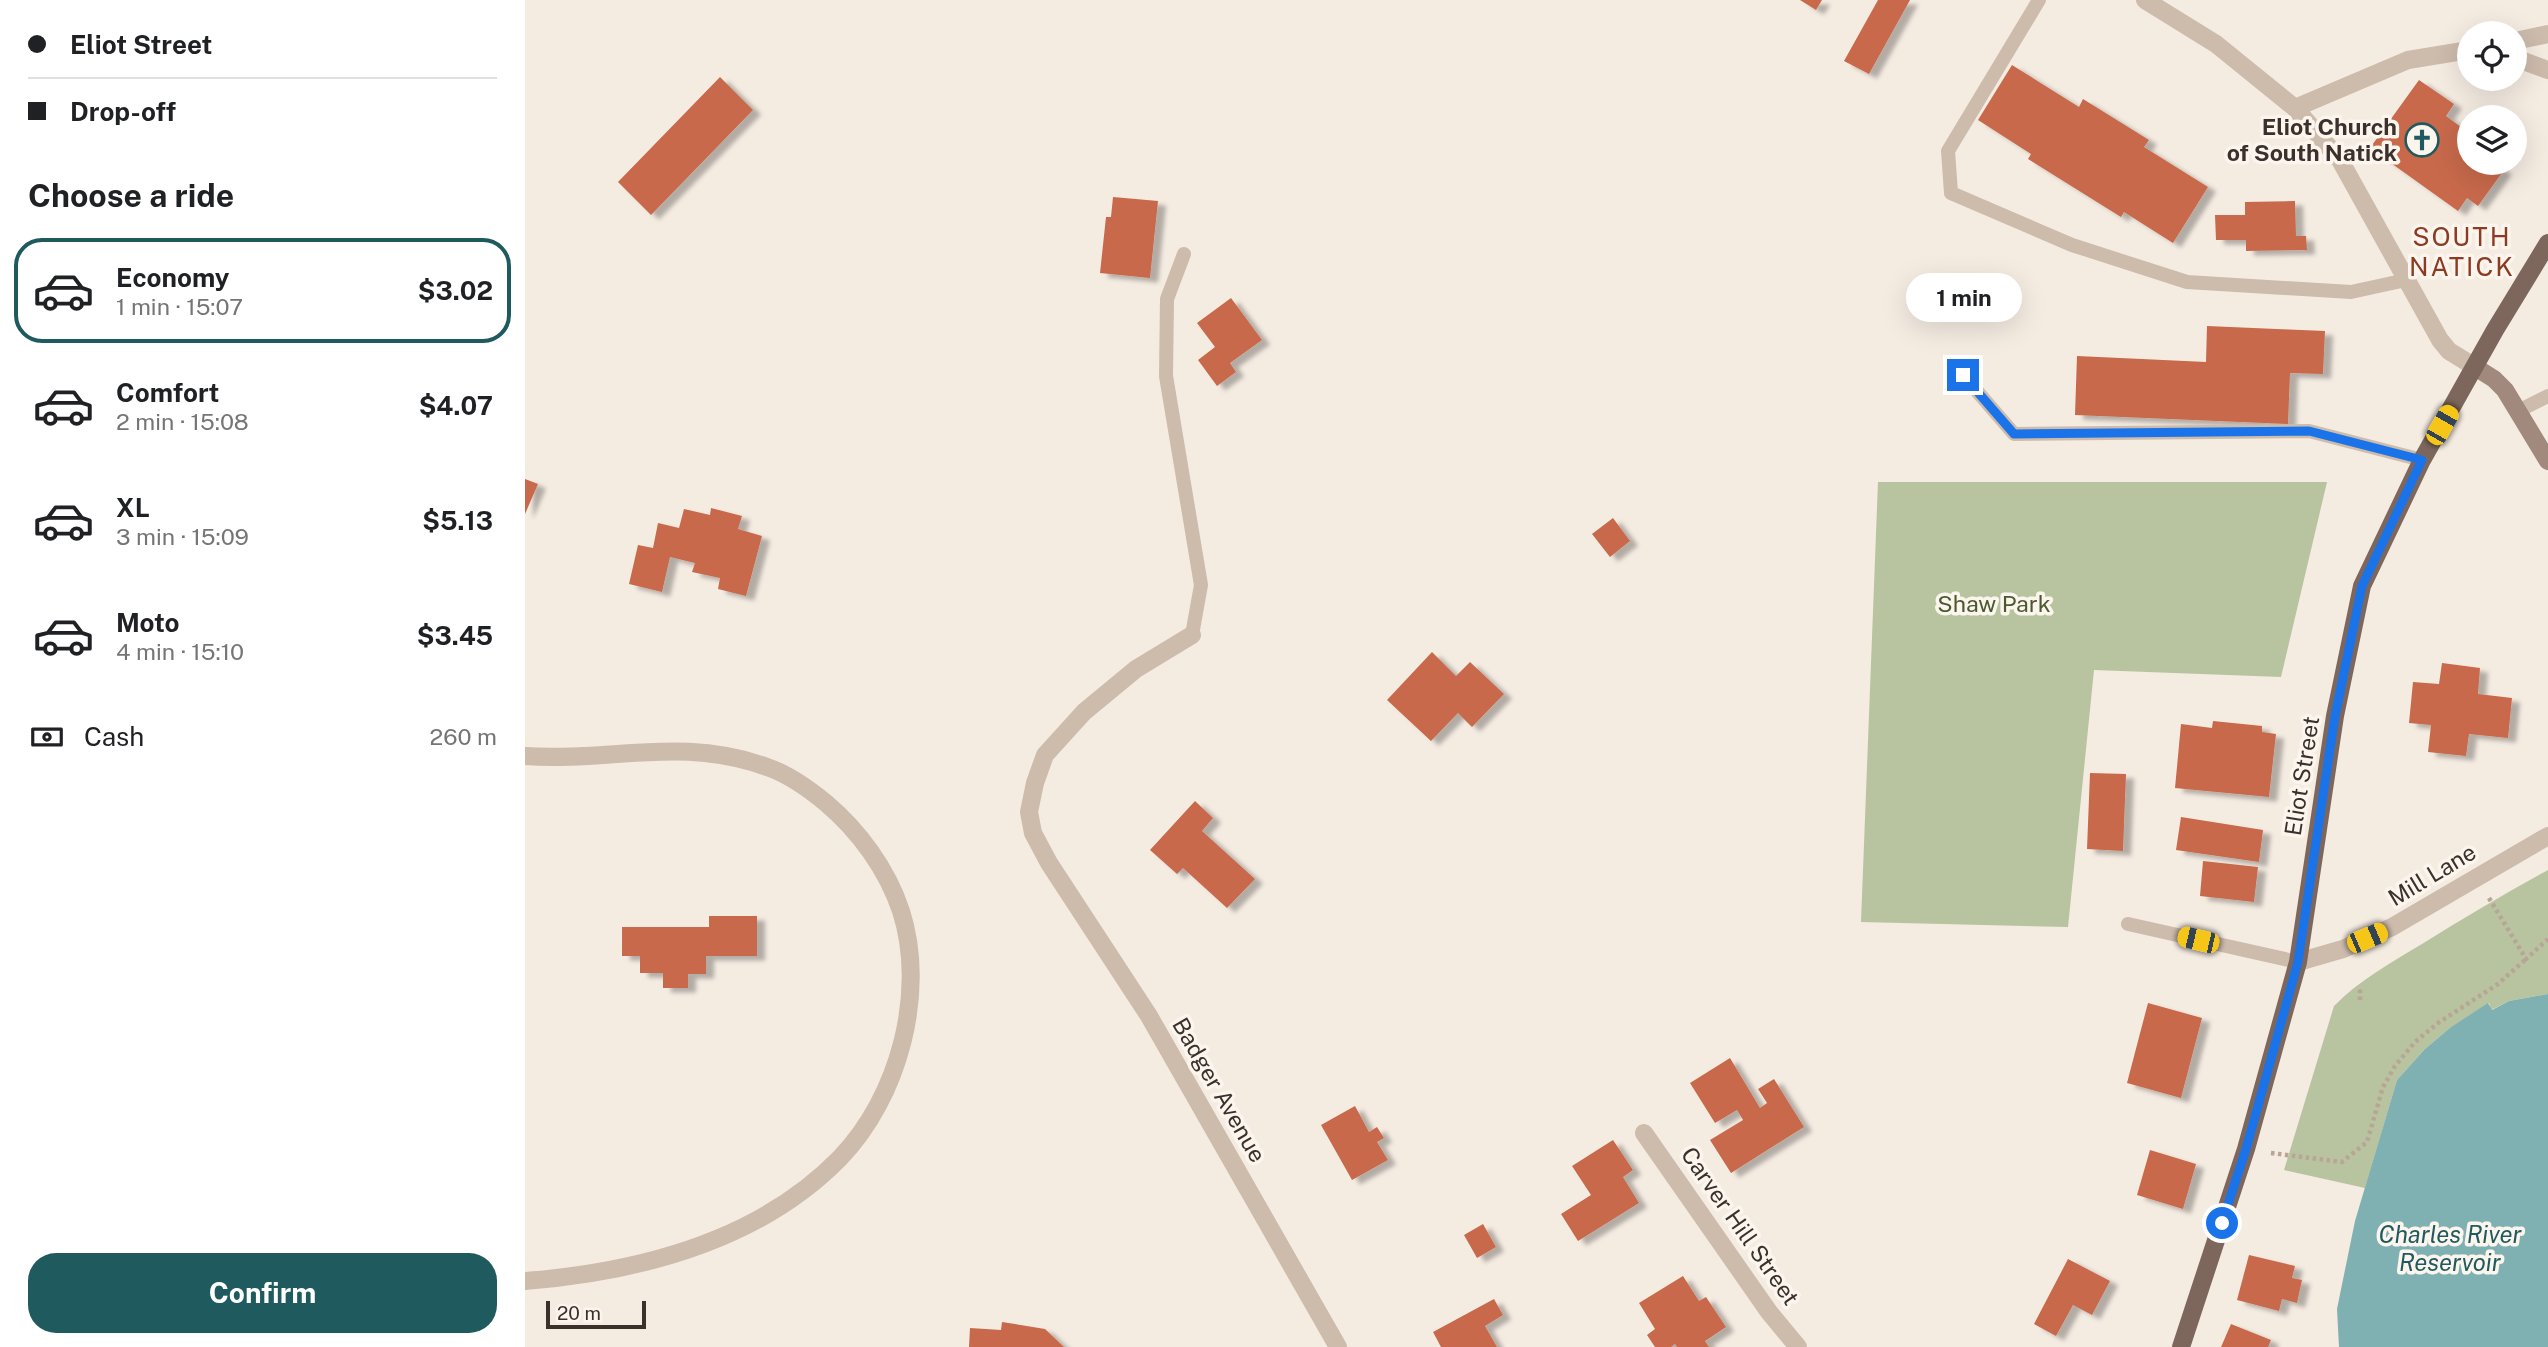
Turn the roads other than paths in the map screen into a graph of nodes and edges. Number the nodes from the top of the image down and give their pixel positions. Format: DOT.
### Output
graph roads {
  1 [pos="2039,0"];
  2 [pos="2145,0"];
  3 [pos="2548,34"];
  4 [pos="2527,38"];
  5 [pos="2457,52"];
  6 [pos="2527,62"];
  7 [pos="2548,70"];
  8 [pos="2295,108"];
  9 [pos="2548,243"];
  10 [pos="1184,254"];
  11 [pos="2406,280"];
  12 [pos="2475,367"];
  13 [pos="1963,375"];
  14 [pos="2548,396"];
  15 [pos="2518,411"];
  16 [pos="2422,460"];
  17 [pos="2548,461"];
  18 [pos="1192,635"];
  19 [pos="525,756"];
  20 [pos="2548,836"];
  21 [pos="2128,924"];
  22 [pos="2298,962"];
  23 [pos="1644,1133"];
  24 [pos="525,1281"];
  25 [pos="1338,1347"];
  26 [pos="1798,1347"];
  27 [pos="2181,1347"];
  1 -- 11 [label="lane"];
  2 -- 8 [label="street"];
  3 -- 4 [label="street"];
  5 -- 8 [label="street"];
  6 -- 7 [label="street"];
  8 -- 11 [label="street"];
  9 -- 12 [label="main road, Eliot Street"];
  10 -- 18 [label="lane"];
  11 -- 12 [label="street"];
  12 -- 15 [label="main road"];
  12 -- 16 [label="main road, Eliot Street"];
  13 -- 16 [label="lane"];
  14 -- 15 [label="lane"];
  15 -- 17 [label="main road"];
  16 -- 22 [label="main road, Eliot Street"];
  18 -- 25 [label="street, Badger Avenue"];
  19 -- 24 [label="street"];
  20 -- 22 [label="street, Mill Lane"];
  21 -- 22 [label="lane"];
  22 -- 27 [label="main road, Eliot Street"];
  23 -- 26 [label="street, Carver Hill Street"];
}
